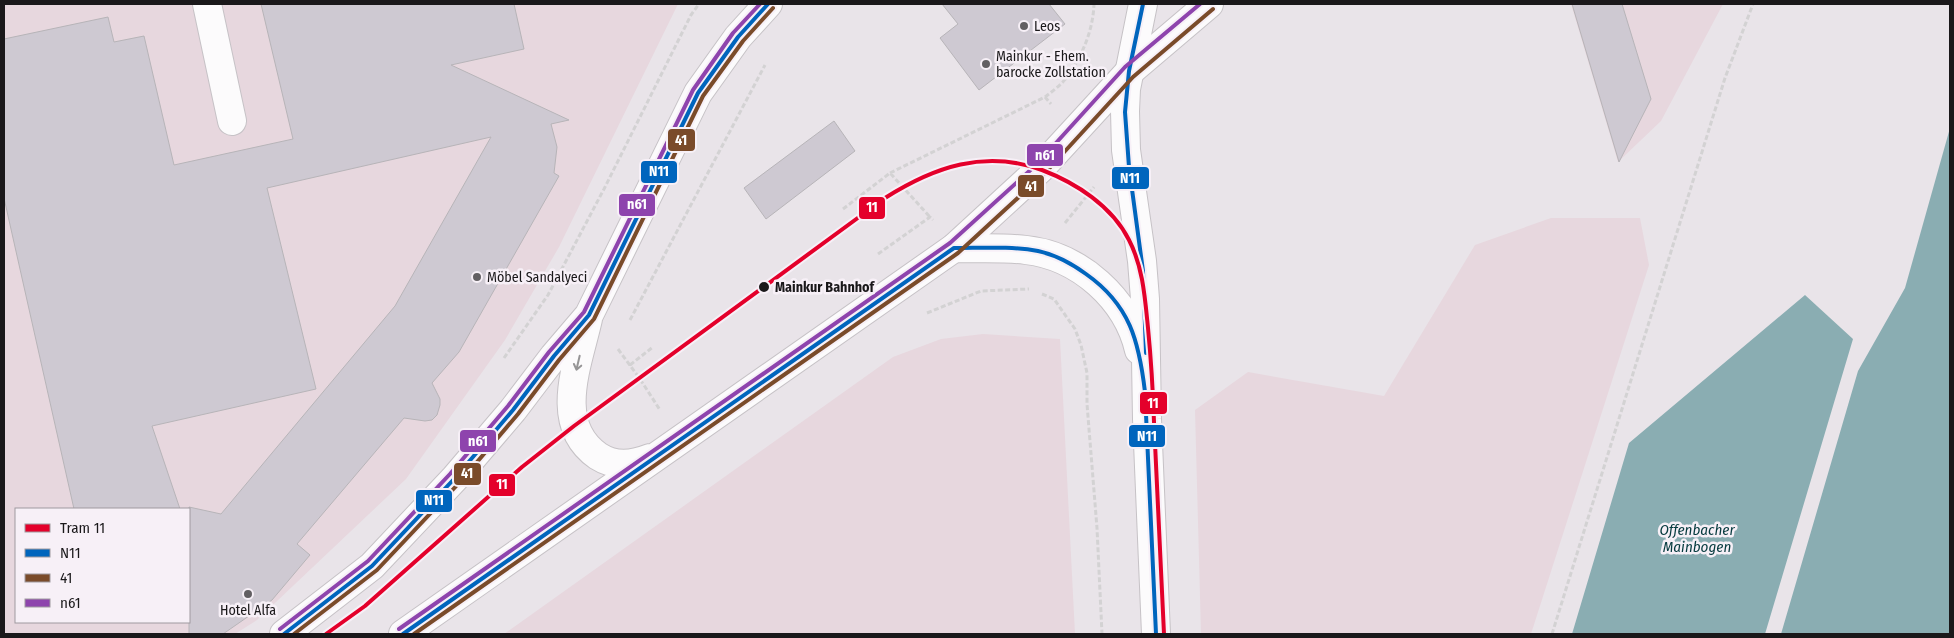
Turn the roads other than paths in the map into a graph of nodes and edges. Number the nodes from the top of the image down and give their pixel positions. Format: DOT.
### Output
graph roads {
  1 [pos="206,4"];
  2 [pos="768,4"];
  3 [pos="1143,4"];
  4 [pos="1210,4"];
  5 [pos="1129,72"];
  6 [pos="232,121"];
  7 [pos="954,248"];
  8 [pos="589,316"];
  9 [pos="1147,420"];
  10 [pos="677,441"];
  11 [pos="284,634"];
  12 [pos="403,634"];
  13 [pos="1156,634"];
  1 -- 6 [label="main road"];
  2 -- 8 [label="main road"];
  3 -- 5 [label="main road"];
  4 -- 5 [label="main road"];
  5 -- 7 [label="main road"];
  5 -- 9 [label="main road"];
  7 -- 9 [label="main road"];
  7 -- 10 [label="main road"];
  8 -- 10 [label="main road, one-way"];
  8 -- 11 [label="main road"];
  9 -- 13 [label="main road"];
  10 -- 12 [label="main road"];
}
